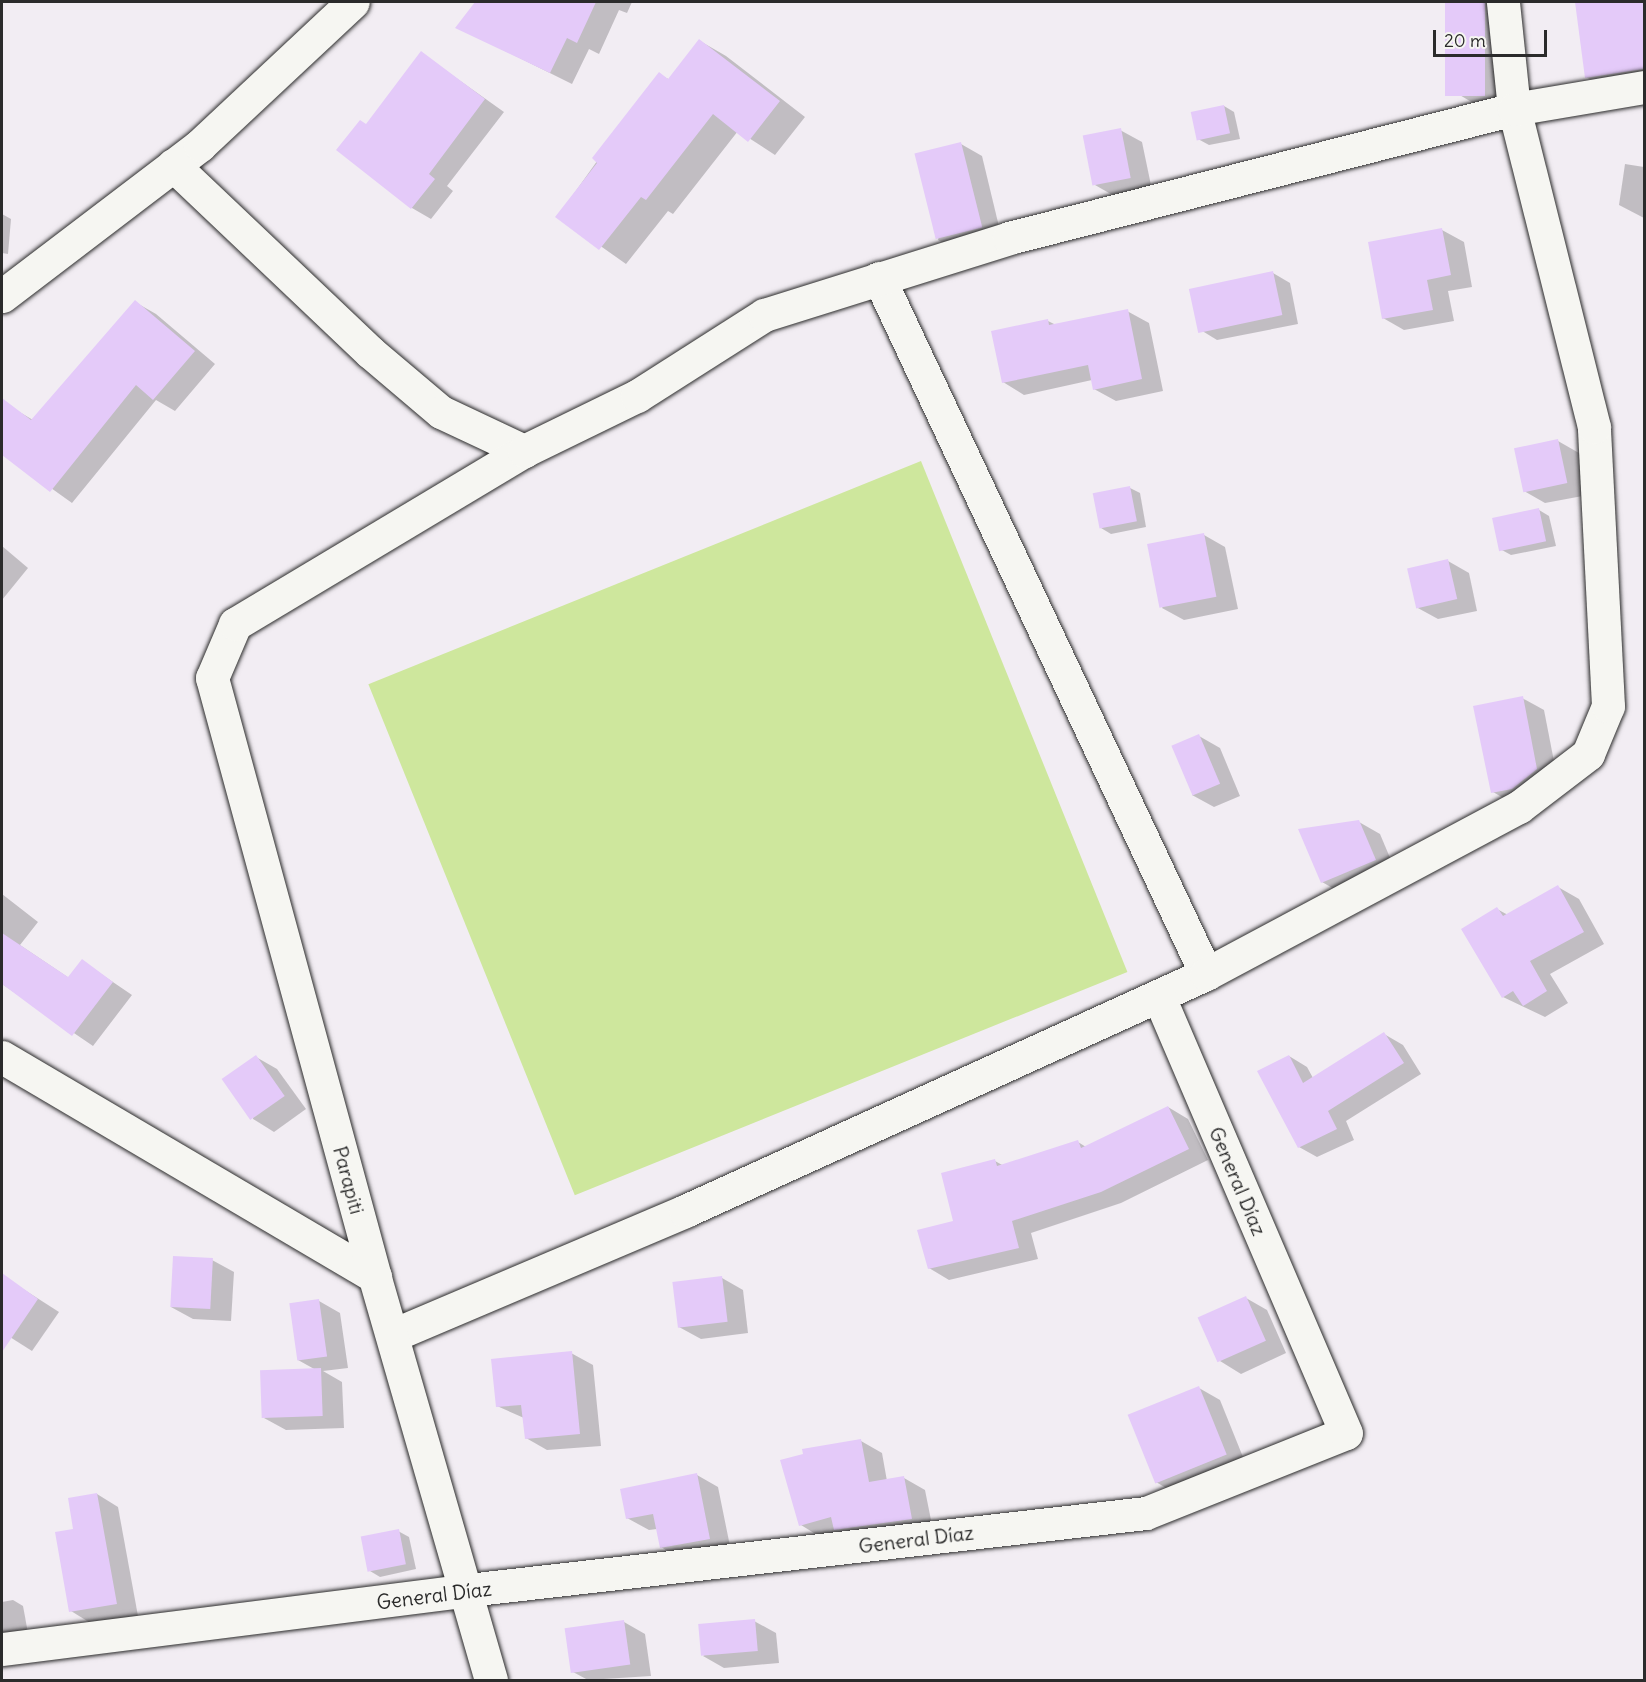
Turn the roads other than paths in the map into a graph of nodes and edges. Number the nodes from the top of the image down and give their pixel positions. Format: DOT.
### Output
graph roads {
  1 [pos="353,2"];
  2 [pos="1503,2"];
  3 [pos="1644,87"];
  4 [pos="1514,109"];
  5 [pos="173,165"];
  6 [pos="879,278"];
  7 [pos="5,289"];
  8 [pos="524,451"];
  9 [pos="1206,974"];
  10 [pos="1159,996"];
  11 [pos="2,1057"];
  12 [pos="375,1277"];
  13 [pos="393,1335"];
  14 [pos="468,1590"];
  15 [pos="2,1649"];
  16 [pos="491,1680"];
  1 -- 5 [label="street"];
  2 -- 4 [label="street"];
  3 -- 4 [label="street"];
  4 -- 6 [label="street"];
  4 -- 9 [label="street"];
  5 -- 7 [label="street"];
  5 -- 8 [label="street"];
  6 -- 8 [label="street"];
  6 -- 9 [label="street"];
  8 -- 12 [label="street, Parapiti"];
  9 -- 10 [label="street"];
  10 -- 13 [label="street"];
  10 -- 14 [label="street, General Díaz"];
  11 -- 12 [label="street"];
  12 -- 13 [label="street, Parapiti"];
  13 -- 14 [label="street, Parapiti"];
  14 -- 15 [label="street, General Díaz"];
  14 -- 16 [label="street, Parapiti"];
}
